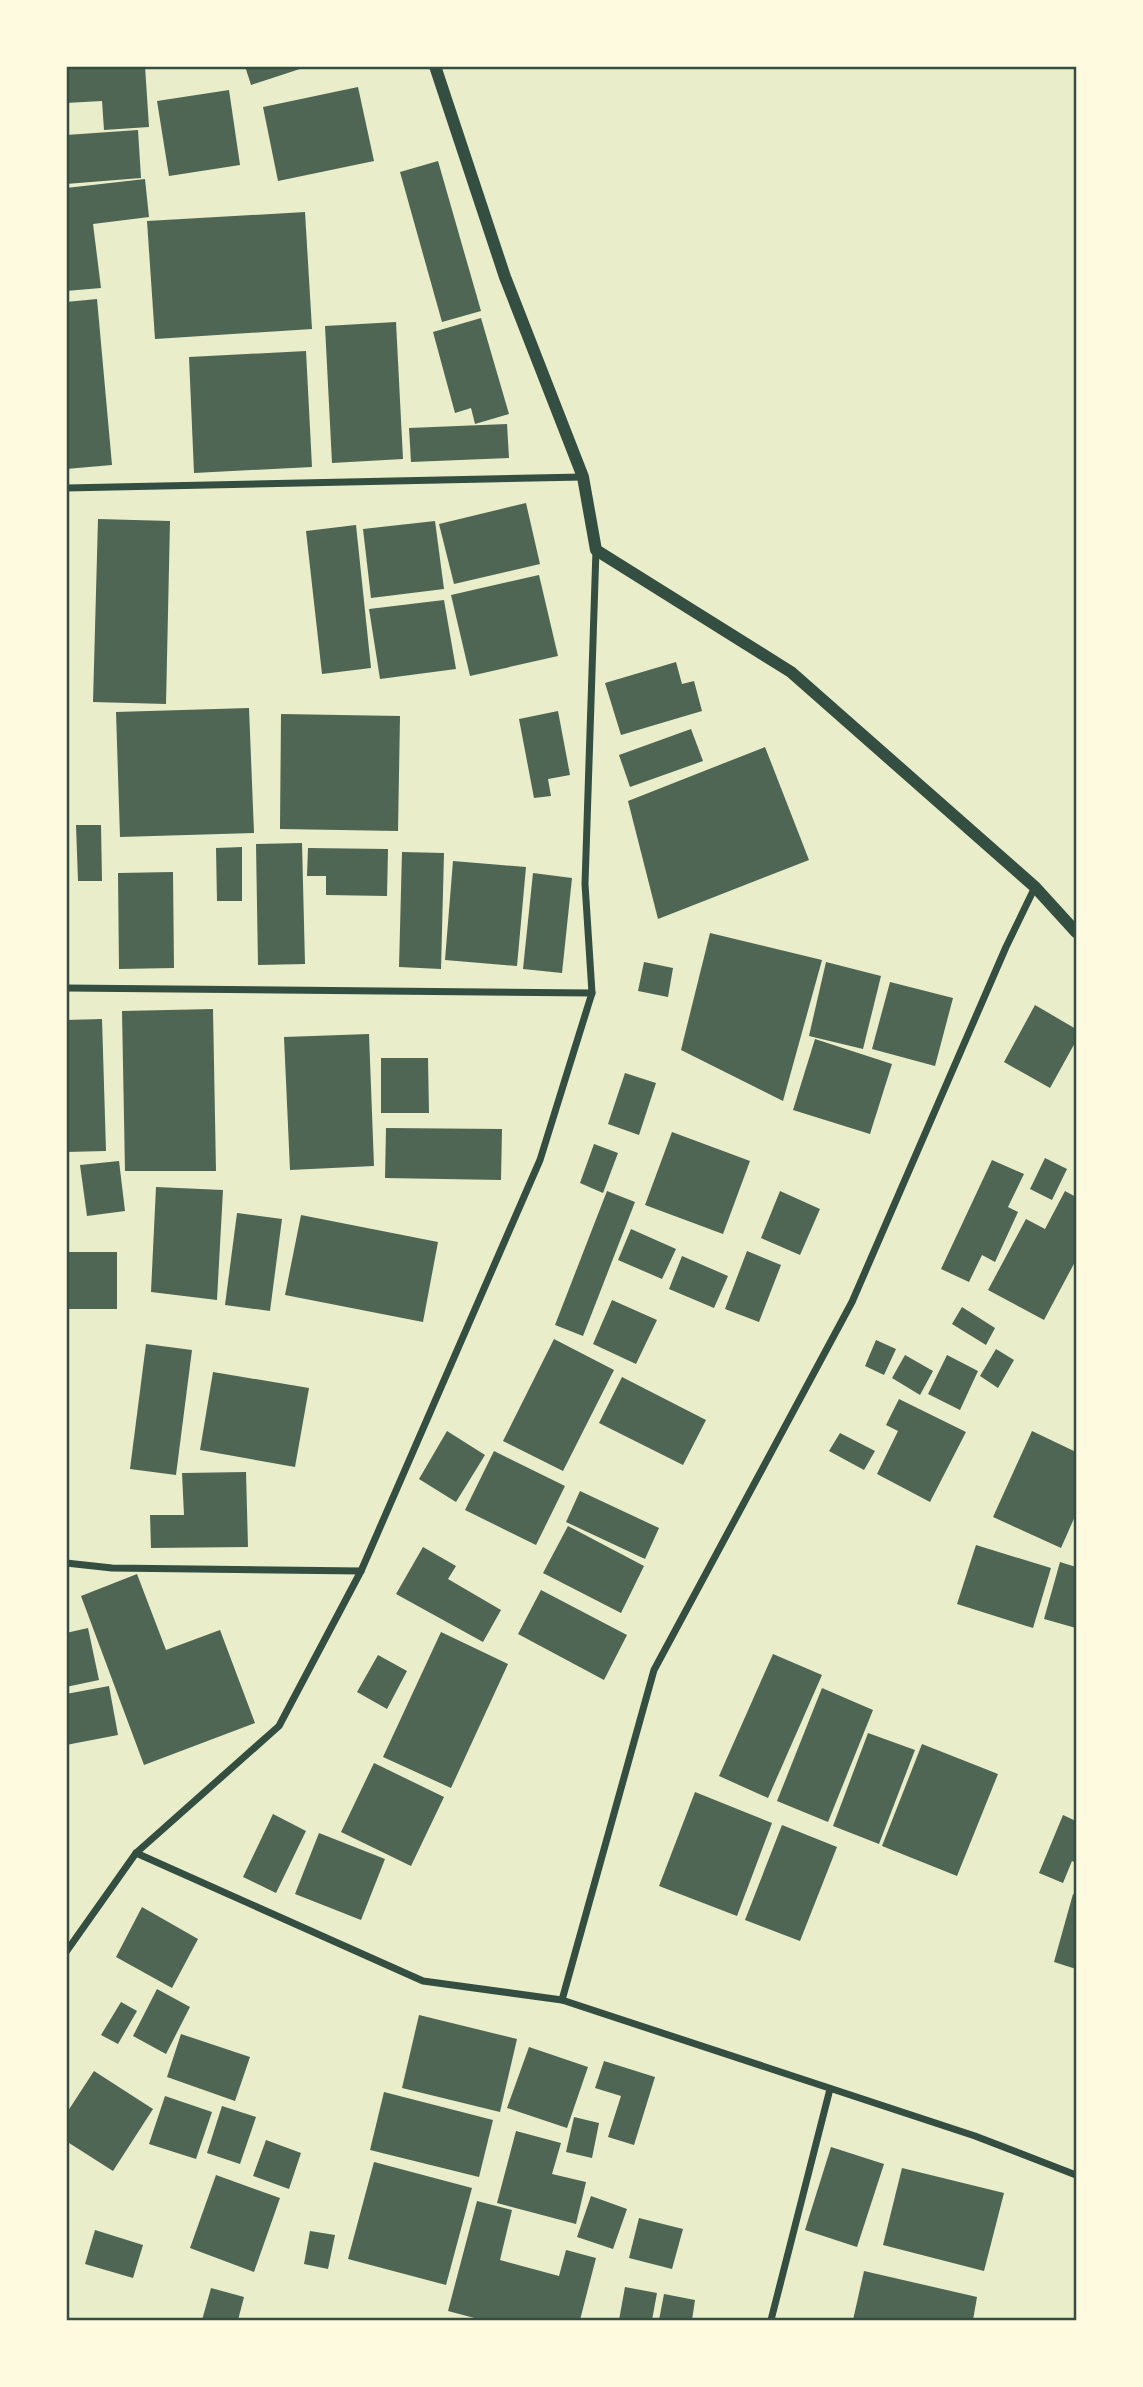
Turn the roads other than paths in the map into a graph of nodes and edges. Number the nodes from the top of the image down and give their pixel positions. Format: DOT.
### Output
graph roads {
  1 [pos="435,66"];
  2 [pos="583,477"];
  3 [pos="66,488"];
  4 [pos="596,550"];
  5 [pos="1035,887"];
  6 [pos="1076,932"];
  7 [pos="66,988"];
  8 [pos="592,993"];
  9 [pos="66,1563"];
  10 [pos="361,1571"];
  11 [pos="136,1853"];
  12 [pos="66,1952"];
  13 [pos="562,2000"];
  14 [pos="830,2089"];
  15 [pos="1076,2175"];
  16 [pos="771,2320"];
  1 -- 2 [label="street"];
  2 -- 3 [label="street"];
  2 -- 4 [label="street"];
  4 -- 5 [label="street"];
  4 -- 8 [label="street"];
  5 -- 6 [label="street"];
  5 -- 13 [label="street"];
  7 -- 8 [label="street"];
  8 -- 10 [label="street"];
  9 -- 10 [label="street"];
  10 -- 11 [label="street"];
  11 -- 12 [label="street"];
  11 -- 13 [label="street"];
  13 -- 14 [label="street"];
  14 -- 15 [label="street"];
  14 -- 16 [label="street"];
}
